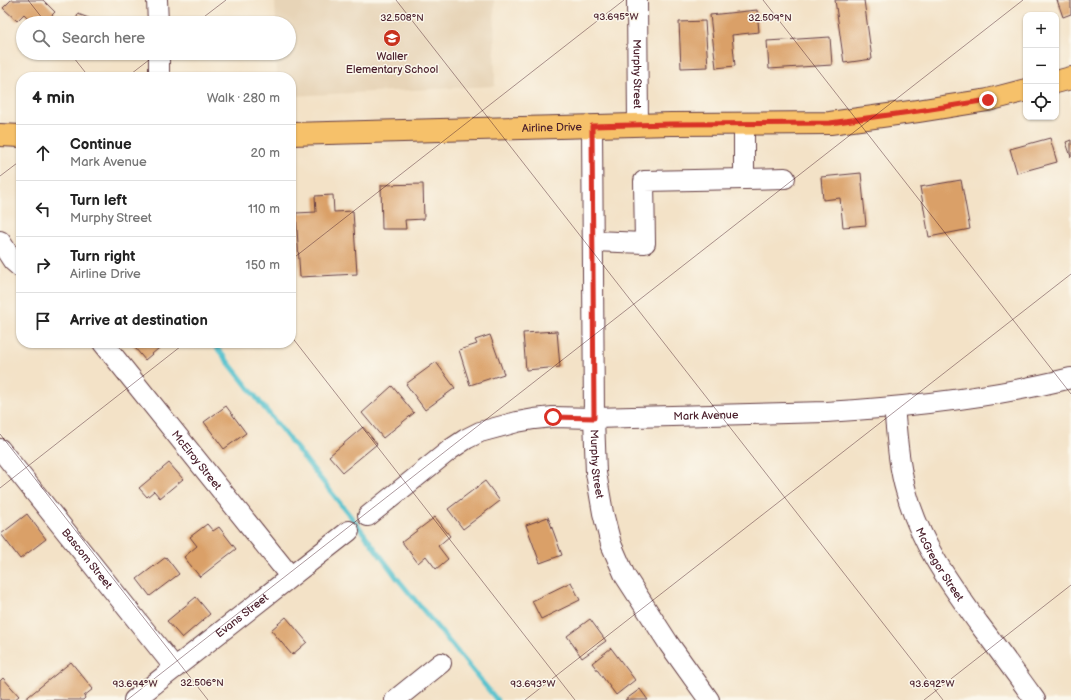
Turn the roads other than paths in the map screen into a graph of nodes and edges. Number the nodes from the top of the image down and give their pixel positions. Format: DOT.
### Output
graph roads {
  1 [pos="158,0"];
  2 [pos="637,0"];
  3 [pos="158,16"];
  4 [pos="158,60"];
  5 [pos="159,72"];
  6 [pos="1071,78"];
  7 [pos="1059,81"];
  8 [pos="1023,91"];
  9 [pos="744,123"];
  10 [pos="638,124"];
  11 [pos="592,126"];
  12 [pos="296,134"];
  13 [pos="0,135"];
  14 [pos="16,136"];
  15 [pos="785,178"];
  16 [pos="744,179"];
  17 [pos="0,241"];
  18 [pos="593,241"];
  19 [pos="16,263"];
  20 [pos="107,348"];
  21 [pos="1071,378"];
  22 [pos="894,407"];
  23 [pos="594,418"];
  24 [pos="0,449"];
  25 [pos="368,516"];
  26 [pos="349,531"];
  27 [pos="290,576"];
  28 [pos="441,664"];
  29 [pos="175,668"];
  30 [pos="134,700"];
  31 [pos="395,700"];
  32 [pos="709,700"];
  33 [pos="1035,700"];
  1 -- 3 [label="street"];
  2 -- 10 [label="street, Murphy Street"];
  4 -- 5 [label="street"];
  6 -- 7 [label="main road"];
  8 -- 9 [label="main road, Airline Drive"];
  9 -- 10 [label="main road, Airline Drive"];
  9 -- 16 [label="street"];
  10 -- 11 [label="main road, Airline Drive"];
  11 -- 12 [label="main road, Airline Drive"];
  11 -- 18 [label="street, Murphy Street"];
  13 -- 14 [label="main road"];
  15 -- 16 [label="street"];
  16 -- 18 [label="street"];
  17 -- 19 [label="street"];
  18 -- 23 [label="street, Murphy Street"];
  20 -- 27 [label="street, McElroy Street"];
  21 -- 22 [label="street, Mark Avenue"];
  22 -- 23 [label="street, Mark Avenue"];
  22 -- 33 [label="street, McGregor Street"];
  23 -- 25 [label="street, Mark Avenue"];
  23 -- 32 [label="street, Murphy Street"];
  24 -- 29 [label="street, Bascom Street"];
  26 -- 27 [label="street, Evans Street"];
  27 -- 29 [label="street, Evans Street"];
  28 -- 31 [label="street"];
  29 -- 30 [label="street, Evans Street"];
}
